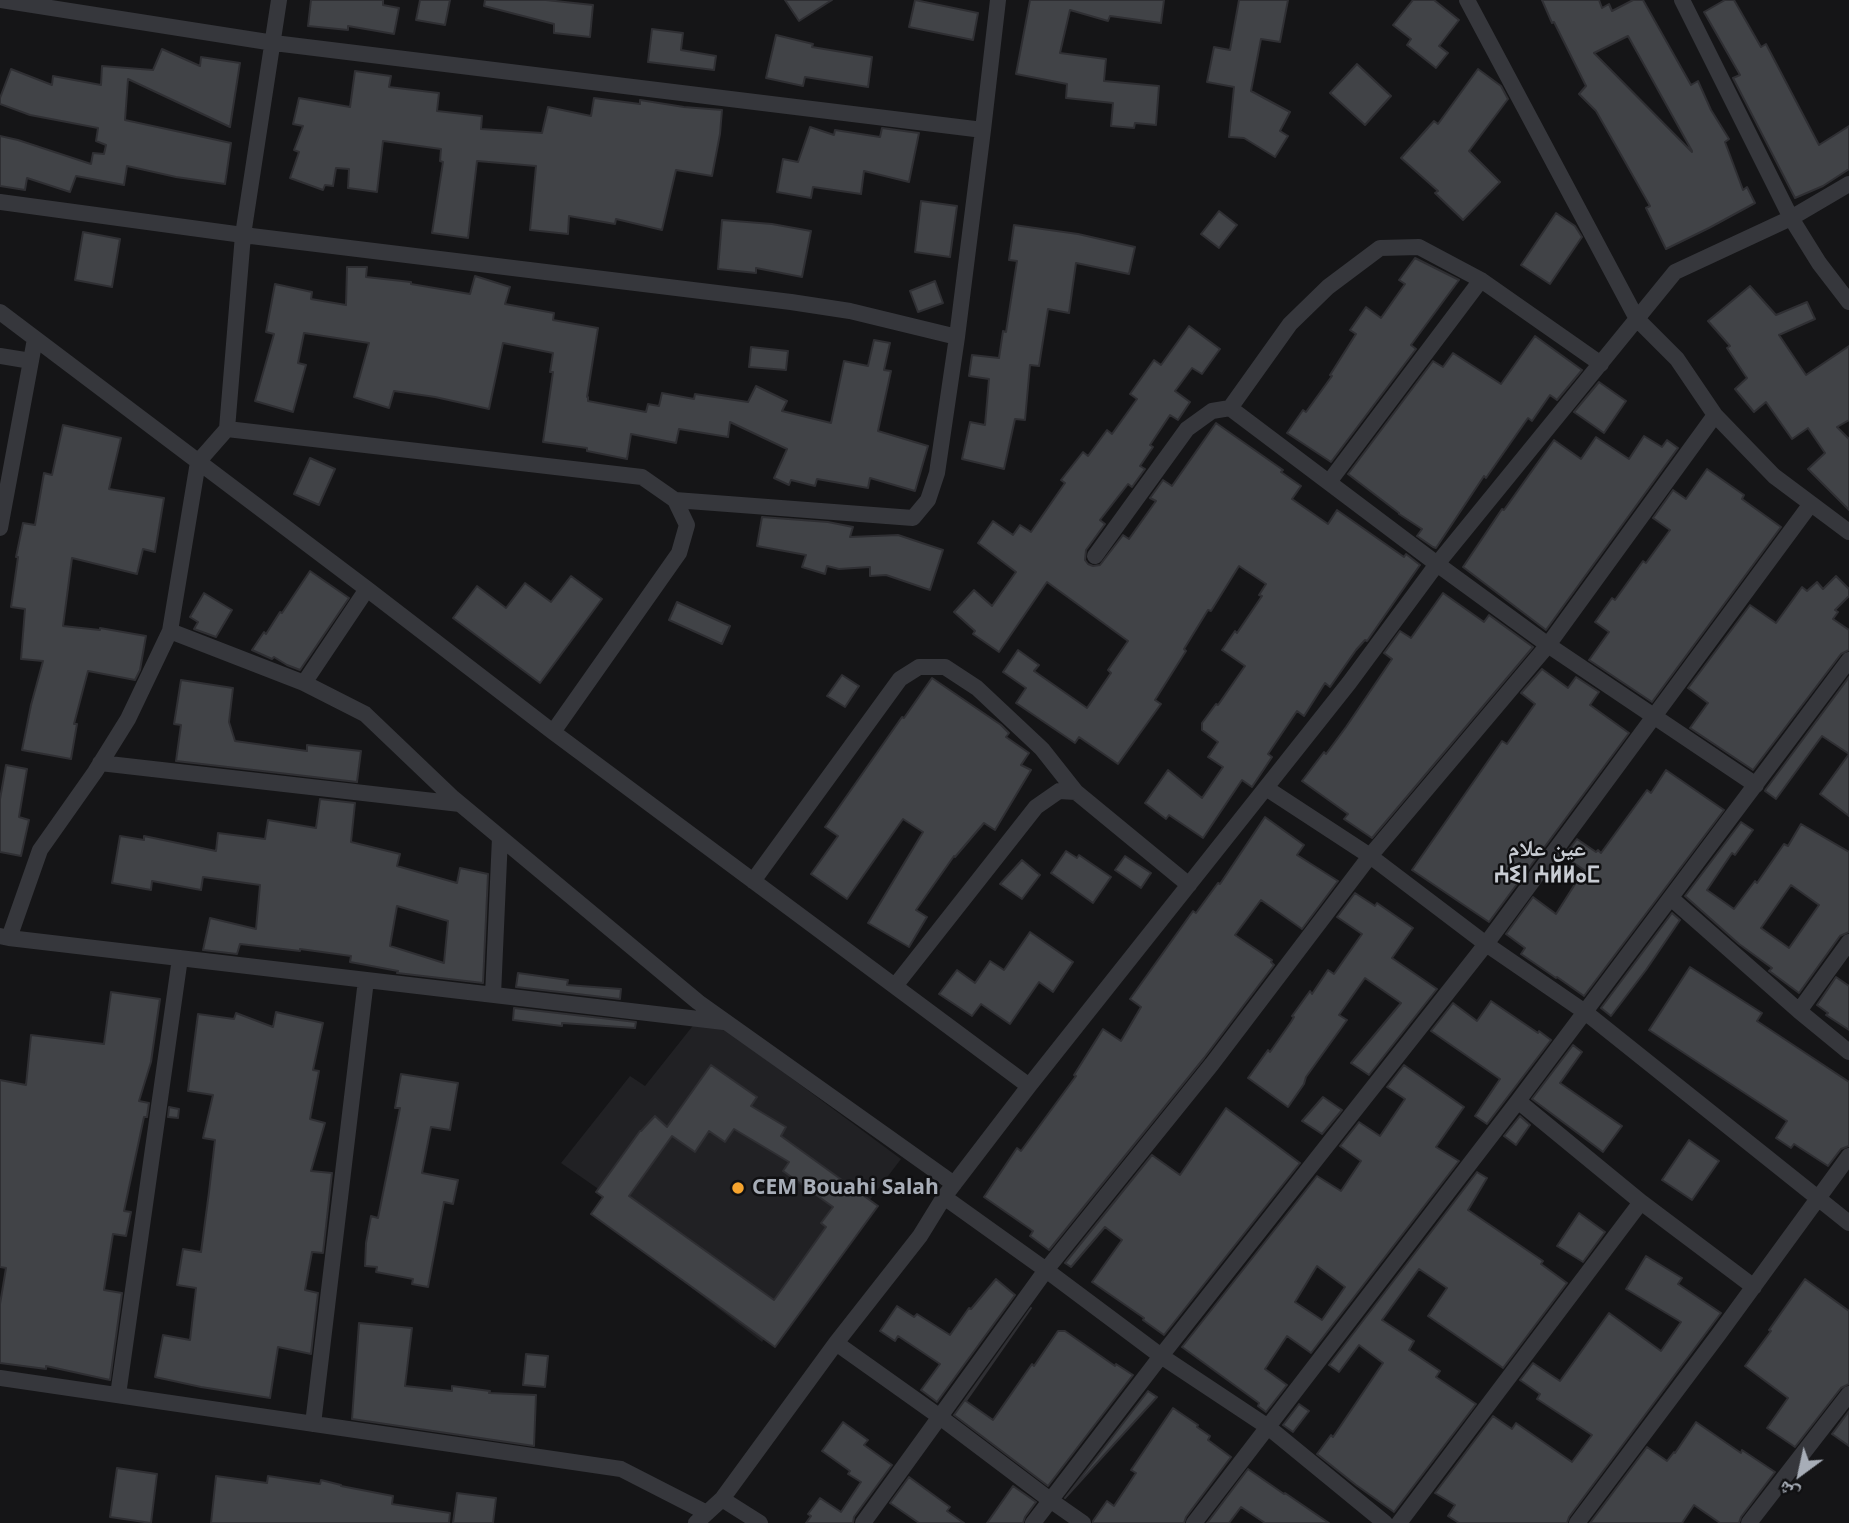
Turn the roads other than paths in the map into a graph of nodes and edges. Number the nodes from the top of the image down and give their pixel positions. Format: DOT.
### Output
graph roads {
  1 [pos="0,0"];
  2 [pos="279,0"];
  3 [pos="998,0"];
  4 [pos="1467,0"];
  5 [pos="1682,0"];
  6 [pos="274,43"];
  7 [pos="983,130"];
  8 [pos="1849,184"];
  9 [pos="0,202"];
  10 [pos="1791,218"];
  11 [pos="243,235"];
  12 [pos="1481,280"];
  13 [pos="1849,302"];
  14 [pos="0,312"];
  15 [pos="1637,319"];
  16 [pos="957,337"];
  17 [pos="35,339"];
  18 [pos="0,356"];
  19 [pos="31,361"];
  20 [pos="1601,364"];
  21 [pos="1230,408"];
  22 [pos="1715,415"];
  23 [pos="227,429"];
  24 [pos="198,462"];
  25 [pos="1329,482"];
  26 [pos="674,500"];
  27 [pos="1811,505"];
  28 [pos="0,528"];
  29 [pos="1849,532"];
  30 [pos="1096,556"];
  31 [pos="1437,564"];
  32 [pos="367,589"];
  33 [pos="170,631"];
  34 [pos="1548,645"];
  35 [pos="1849,660"];
  36 [pos="304,684"];
  37 [pos="1655,716"];
  38 [pos="553,732"];
  39 [pos="100,763"];
  40 [pos="1756,785"];
  41 [pos="1266,788"];
  42 [pos="1076,792"];
  43 [pos="460,804"];
  44 [pos="500,837"];
  45 [pos="1370,856"];
  46 [pos="752,881"];
  47 [pos="1189,884"];
  48 [pos="1672,899"];
  49 [pos="4,937"];
  50 [pos="1849,942"];
  51 [pos="1486,944"];
  52 [pos="180,958"];
  53 [pos="366,980"];
  54 [pos="895,986"];
  55 [pos="493,995"];
  56 [pos="1799,1011"];
  57 [pos="1585,1012"];
  58 [pos="726,1022"];
  59 [pos="1849,1052"];
  60 [pos="1029,1086"];
  61 [pos="1518,1101"];
  62 [pos="1849,1156"];
  63 [pos="949,1190"];
  64 [pos="1818,1199"];
  65 [pos="1641,1202"];
  66 [pos="1849,1223"];
  67 [pos="1046,1270"];
  68 [pos="1754,1287"];
  69 [pos="836,1343"];
  70 [pos="1161,1356"];
  71 [pos="0,1378"];
  72 [pos="1849,1394"];
  73 [pos="118,1395"];
  74 [pos="940,1417"];
  75 [pos="313,1424"];
  76 [pos="1268,1427"];
  77 [pos="722,1499"];
  78 [pos="1050,1500"];
  79 [pos="701,1518"];
  80 [pos="760,1523"];
  81 [pos="863,1523"];
  82 [pos="1033,1523"];
  83 [pos="1083,1523"];
  84 [pos="1194,1523"];
  85 [pos="1385,1523"];
  86 [pos="1399,1523"];
  87 [pos="1577,1523"];
  88 [pos="1749,1523"];
  1 -- 6 [label="street"];
  2 -- 6 [label="street"];
  3 -- 7 [label="street"];
  4 -- 15 [label="street"];
  5 -- 10 [label="street"];
  6 -- 7 [label="street"];
  6 -- 11 [label="street"];
  7 -- 16 [label="street"];
  8 -- 10 [label="street"];
  9 -- 11 [label="street"];
  10 -- 13 [label="street"];
  10 -- 15 [label="street"];
  11 -- 16 [label="street"];
  11 -- 23 [label="street"];
  12 -- 20 [label="street"];
  12 -- 21 [label="street"];
  12 -- 25 [label="street"];
  14 -- 17 [label="street"];
  15 -- 20 [label="street"];
  15 -- 22 [label="street"];
  16 -- 26 [label="street"];
  17 -- 19 [label="street"];
  17 -- 24 [label="street"];
  18 -- 19 [label="street"];
  19 -- 28 [label="street"];
  20 -- 31 [label="street"];
  21 -- 25 [label="street"];
  21 -- 30 [label="street"];
  22 -- 27 [label="street"];
  22 -- 34 [label="street"];
  23 -- 24 [label="street"];
  23 -- 26 [label="street"];
  24 -- 32 [label="street"];
  24 -- 33 [label="street"];
  25 -- 31 [label="street"];
  26 -- 38 [label="street"];
  27 -- 29 [label="street"];
  27 -- 37 [label="street"];
  31 -- 34 [label="street"];
  31 -- 41 [label="street"];
  32 -- 36 [label="street"];
  32 -- 38 [label="street"];
  33 -- 36 [label="street"];
  33 -- 39 [label="street"];
  34 -- 37 [label="street"];
  34 -- 45 [label="street"];
  35 -- 40 [label="street"];
  36 -- 43 [label="street"];
  37 -- 40 [label="street"];
  37 -- 51 [label="street"];
  38 -- 46 [label="street"];
  39 -- 43 [label="street"];
  39 -- 49 [label="street"];
  40 -- 48 [label="street"];
  41 -- 45 [label="street"];
  41 -- 47 [label="street"];
  42 -- 46 [label="street"];
  42 -- 47 [label="street"];
  42 -- 54 [label="street"];
  43 -- 44 [label="street"];
  44 -- 55 [label="street"];
  44 -- 58 [label="street"];
  45 -- 51 [label="street"];
  45 -- 67 [label="street"];
  46 -- 54 [label="street"];
  47 -- 60 [label="street"];
  48 -- 56 [label="street"];
  48 -- 57 [label="street"];
  49 -- 52 [label="street"];
  50 -- 56 [label="street"];
  51 -- 57 [label="street"];
  51 -- 70 [label="street"];
  52 -- 53 [label="street"];
  52 -- 73 [label="street"];
  53 -- 55 [label="street"];
  53 -- 75 [label="street"];
  54 -- 60 [label="street"];
  55 -- 58 [label="street"];
  56 -- 59 [label="street"];
  57 -- 61 [label="street"];
  57 -- 64 [label="street"];
  58 -- 63 [label="street"];
  60 -- 63 [label="street"];
  61 -- 65 [label="street"];
  61 -- 76 [label="street"];
  62 -- 64 [label="street"];
  63 -- 67 [label="street"];
  63 -- 69 [label="street"];
  64 -- 66 [label="street"];
  64 -- 68 [label="street"];
  65 -- 68 [label="street"];
  65 -- 86 [label="street"];
  67 -- 70 [label="street"];
  67 -- 74 [label="street"];
  68 -- 87 [label="street"];
  69 -- 74 [label="street"];
  69 -- 77 [label="street"];
  70 -- 76 [label="street"];
  70 -- 78 [label="street"];
  71 -- 73 [label="street"];
  72 -- 88 [label="street"];
  73 -- 75 [label="street"];
  74 -- 78 [label="street"];
  74 -- 81 [label="street"];
  75 -- 79 [label="street"];
  76 -- 84 [label="street"];
  76 -- 85 [label="street"];
  77 -- 79 [label="street"];
  77 -- 80 [label="street"];
  78 -- 82 [label="street"];
  78 -- 83 [label="street"];
}
